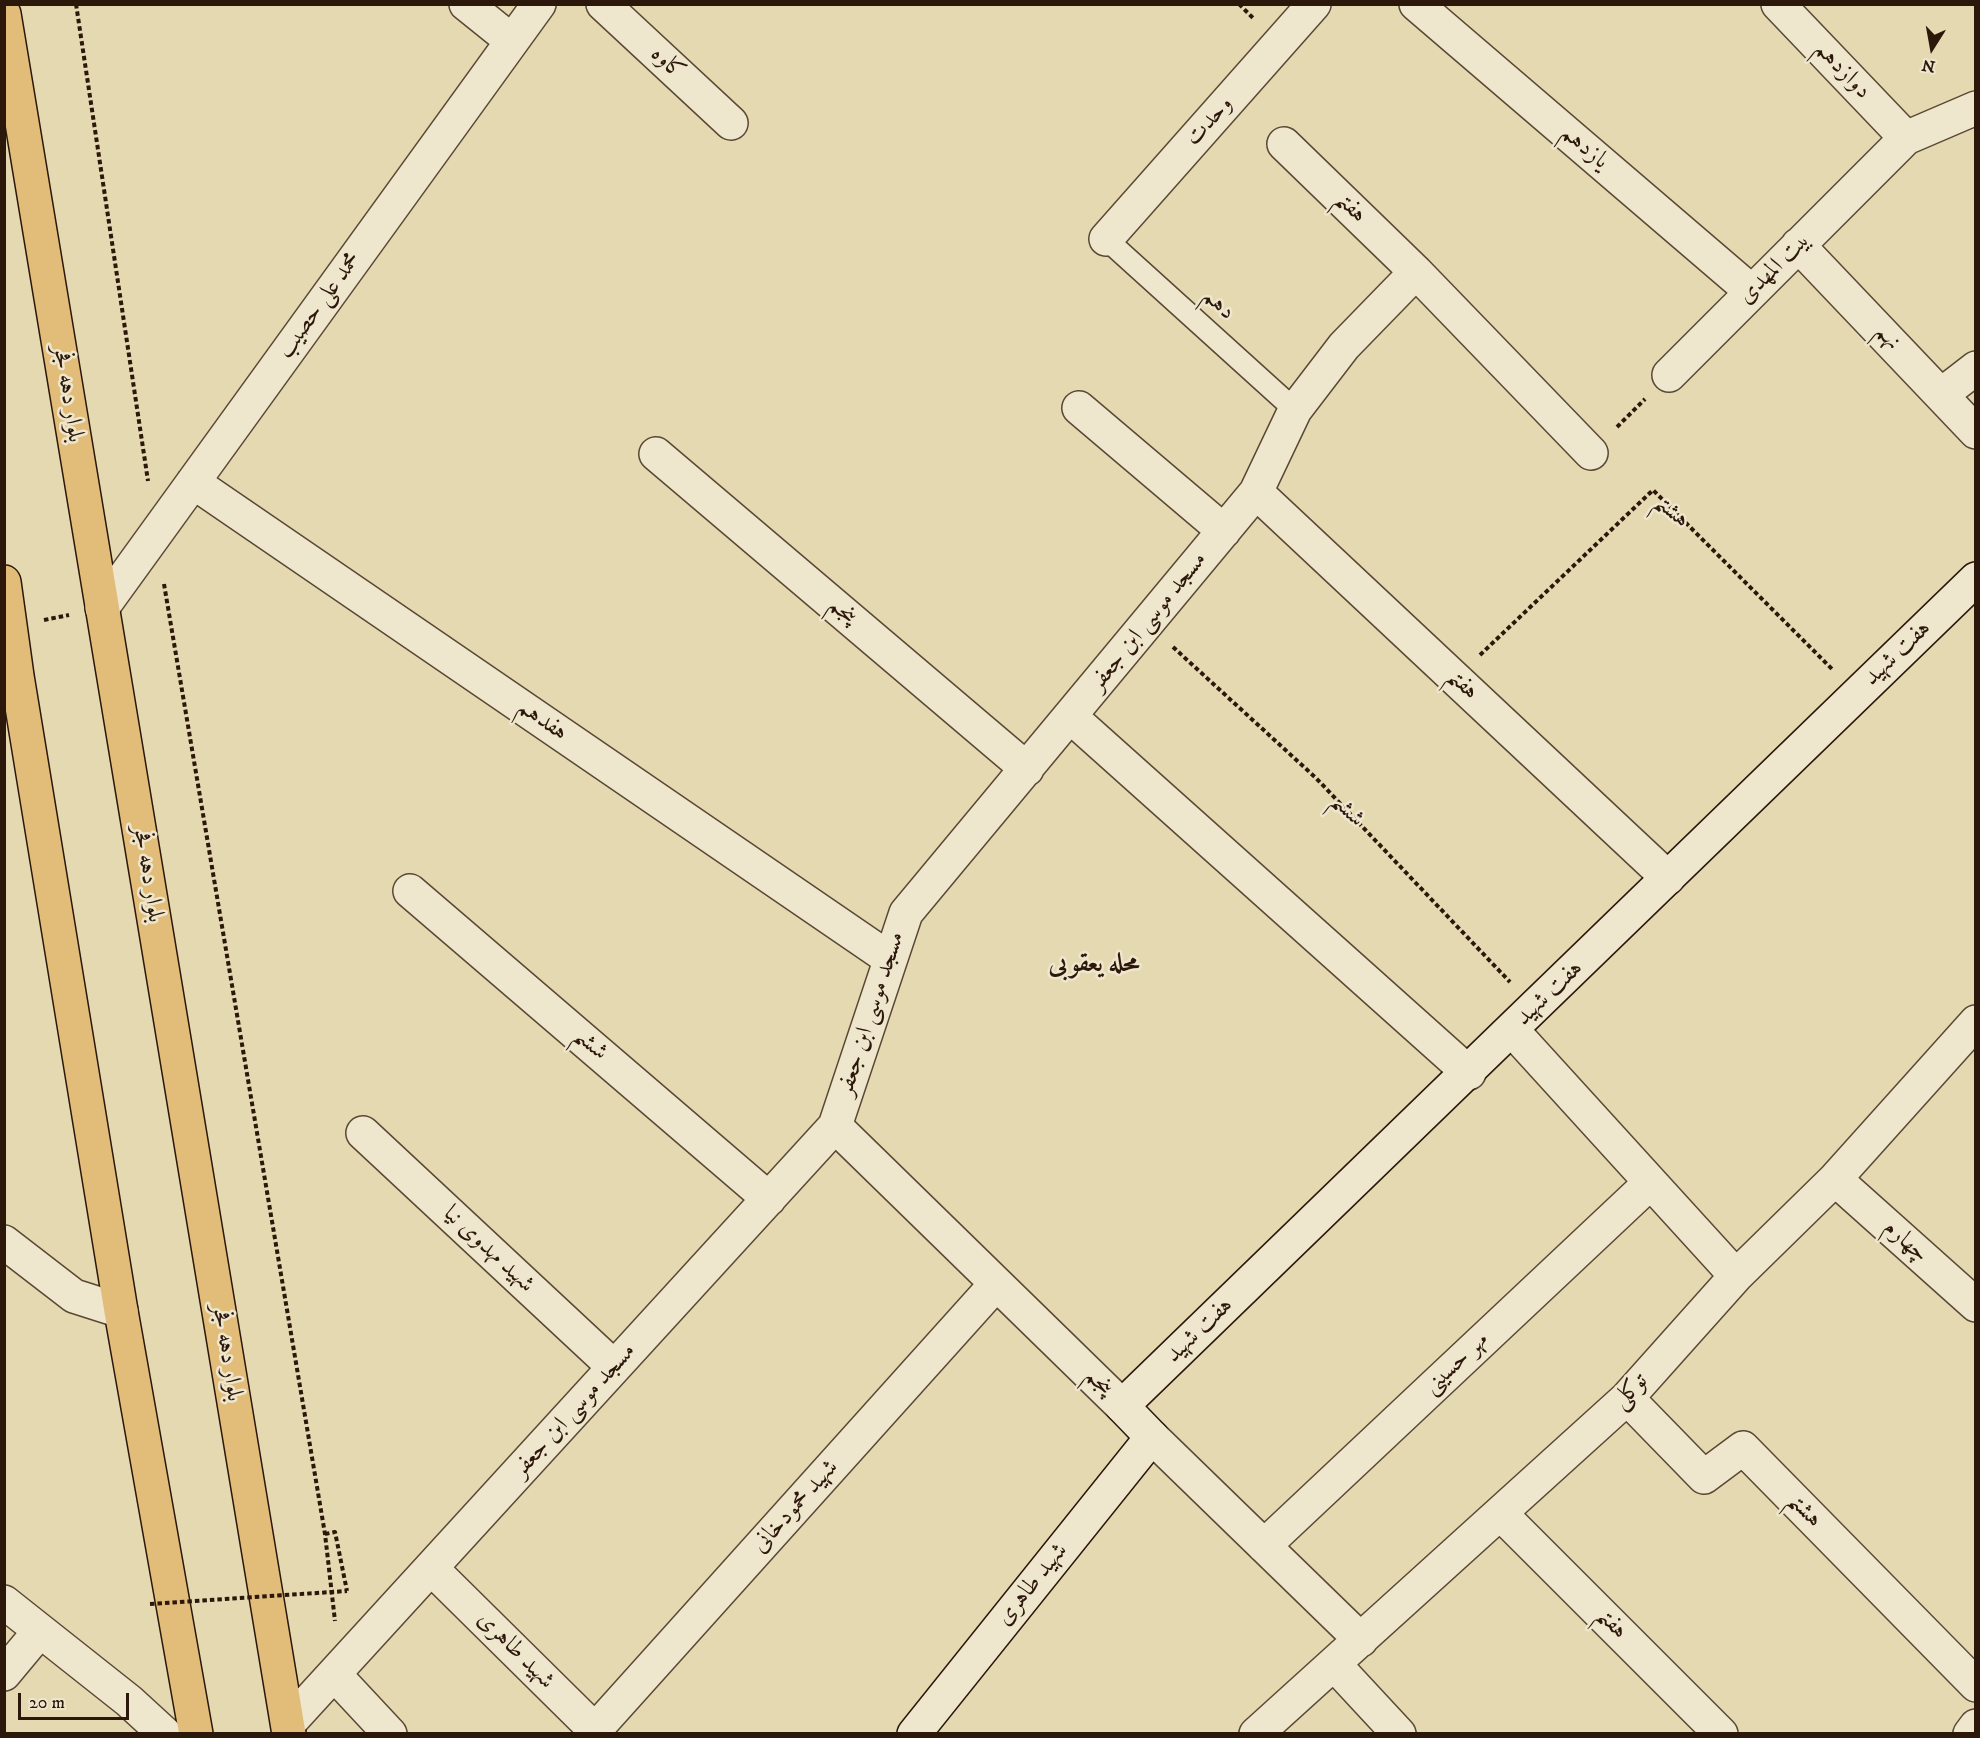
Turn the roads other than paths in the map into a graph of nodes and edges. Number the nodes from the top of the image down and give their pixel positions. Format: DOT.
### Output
graph roads {
  1 [pos="466,4"];
  2 [pos="538,4"];
  3 [pos="603,4"];
  4 [pos="1314,4"];
  5 [pos="1416,4"];
  6 [pos="1778,4"];
  7 [pos="4,14"];
  8 [pos="512,41"];
  9 [pos="1976,108"];
  10 [pos="731,123"];
  11 [pos="1906,138"];
  12 [pos="1284,144"];
  13 [pos="1106,239"];
  14 [pos="1798,245"];
  15 [pos="1416,272"];
  16 [pos="1752,292"];
  17 [pos="1976,368"];
  18 [pos="1669,375"];
  19 [pos="1941,395"];
  20 [pos="1079,408"];
  21 [pos="1295,410"];
  22 [pos="1976,432"];
  23 [pos="1591,453"];
  24 [pos="656,454"];
  25 [pos="193,482"];
  26 [pos="1256,492"];
  27 [pos="1224,531"];
  28 [pos="1976,579"];
  29 [pos="4,582"];
  30 [pos="102,608"];
  31 [pos="11,684"];
  32 [pos="1071,717"];
  33 [pos="1027,769"];
  34 [pos="1668,878"];
  35 [pos="410,891"];
  36 [pos="890,959"];
  37 [pos="1523,1019"];
  38 [pos="1976,1022"];
  39 [pos="1469,1073"];
  40 [pos="835,1126"];
  41 [pos="363,1133"];
  42 [pos="1835,1179"];
  43 [pos="1650,1183"];
  44 [pos="769,1199"];
  45 [pos="4,1242"];
  46 [pos="1736,1276"];
  47 [pos="996,1284"];
  48 [pos="1976,1305"];
  49 [pos="122,1311"];
  50 [pos="614,1367"];
  51 [pos="1627,1398"];
  52 [pos="1122,1406"];
  53 [pos="1152,1437"];
  54 [pos="1501,1514"];
  55 [pos="1264,1546"];
  56 [pos="431,1568"];
  57 [pos="4,1602"];
  58 [pos="39,1632"];
  59 [pos="1361,1640"];
  60 [pos="1334,1664"];
  61 [pos="337,1670"];
  62 [pos="4,1674"];
  63 [pos="1976,1685"];
  64 [pos="1976,1726"];
  65 [pos="289,1729"];
  66 [pos="597,1732"];
  67 [pos="1261,1732"];
  68 [pos="165,1734"];
  69 [pos="196,1734"];
  70 [pos="390,1734"];
  71 [pos="914,1734"];
  72 [pos="1399,1734"];
  73 [pos="1721,1734"];
  74 [pos="1970,1734"];
  1 -- 8 [label="street"];
  2 -- 8 [label="street, محمد علی حصیب"];
  3 -- 10 [label="street, کاوه"];
  4 -- 13 [label="street, وحدت"];
  5 -- 16 [label="street, یازدهم"];
  6 -- 11 [label="street, دوازدهم"];
  7 -- 30 [label="main road, بلوار دهه فجر"];
  8 -- 25 [label="street, محمد علی حصیب"];
  9 -- 11 [label="street, بیت المهدی"];
  11 -- 14 [label="street, بیت المهدی"];
  12 -- 15 [label="street, هفتم"];
  13 -- 21 [label="lane, دهم"];
  14 -- 16 [label="street, بیت المهدی"];
  14 -- 19 [label="street, نهم"];
  15 -- 21 [label="street, مسجد موسی ابن جعفر"];
  15 -- 23 [label="street, هفتم"];
  16 -- 18 [label="street, بیت المهدی"];
  17 -- 19 [label="street"];
  19 -- 22 [label="street, نهم"];
  20 -- 27 [label="street"];
  21 -- 26 [label="street, مسجد موسی ابن جعفر"];
  24 -- 33 [label="street, پنجم"];
  25 -- 30 [label="street, محمد علی حصیب"];
  25 -- 36 [label="street, هفدهم"];
  26 -- 27 [label="street, مسجد موسی ابن جعفر"];
  26 -- 34 [label="street, هفتم"];
  27 -- 32 [label="street, مسجد موسی ابن جعفر"];
  28 -- 34 [label="street, هفت شهید"];
  29 -- 31 [label="main road"];
  30 -- 65 [label="main road, بلوار دهه فجر"];
  31 -- 49 [label="main road"];
  32 -- 33 [label="street, مسجد موسی ابن جعفر"];
  32 -- 39 [label="street"];
  33 -- 36 [label="street, مسجد موسی ابن جعفر"];
  34 -- 37 [label="street, هفت شهید"];
  35 -- 44 [label="street, ششم"];
  36 -- 40 [label="street, مسجد موسی ابن جعفر"];
  37 -- 39 [label="street, هفت شهید"];
  37 -- 43 [label="street"];
  38 -- 42 [label="street, توکلی"];
  39 -- 52 [label="street, هفت شهید"];
  40 -- 44 [label="street, مسجد موسی ابن جعفر"];
  40 -- 47 [label="street, پنجم"];
  41 -- 50 [label="street, شهید مهدوی نیا"];
  42 -- 46 [label="street, توکلی"];
  42 -- 48 [label="street, چهارم"];
  43 -- 46 [label="street"];
  43 -- 55 [label="street, مهر حسینی"];
  44 -- 50 [label="street, مسجد موسی ابن جعفر"];
  45 -- 49 [label="street"];
  46 -- 51 [label="street, توکلی"];
  47 -- 52 [label="street, پنجم"];
  47 -- 66 [label="street, شهید محمودخانی"];
  49 -- 69 [label="main road"];
  50 -- 56 [label="street, مسجد موسی ابن جعفر"];
  51 -- 54 [label="street, توکلی"];
  51 -- 63 [label="street, هشتم"];
  52 -- 53 [label="street, پنجم"];
  53 -- 55 [label="street, پنجم"];
  53 -- 71 [label="street, شهید طاهری"];
  54 -- 59 [label="street, توکلی"];
  54 -- 73 [label="street, هفتم"];
  55 -- 59 [label="street, پنجم"];
  56 -- 61 [label="street, مسجد موسی ابن جعفر"];
  56 -- 66 [label="street, شهید طاهری"];
  57 -- 58 [label="street"];
  58 -- 62 [label="street"];
  58 -- 68 [label="street"];
  59 -- 60 [label="street, توکلی"];
  60 -- 67 [label="street, توکلی"];
  60 -- 72 [label="street"];
  61 -- 65 [label="street, مسجد موسی ابن جعفر"];
  61 -- 70 [label="street"];
  64 -- 74 [label="street"];
}
